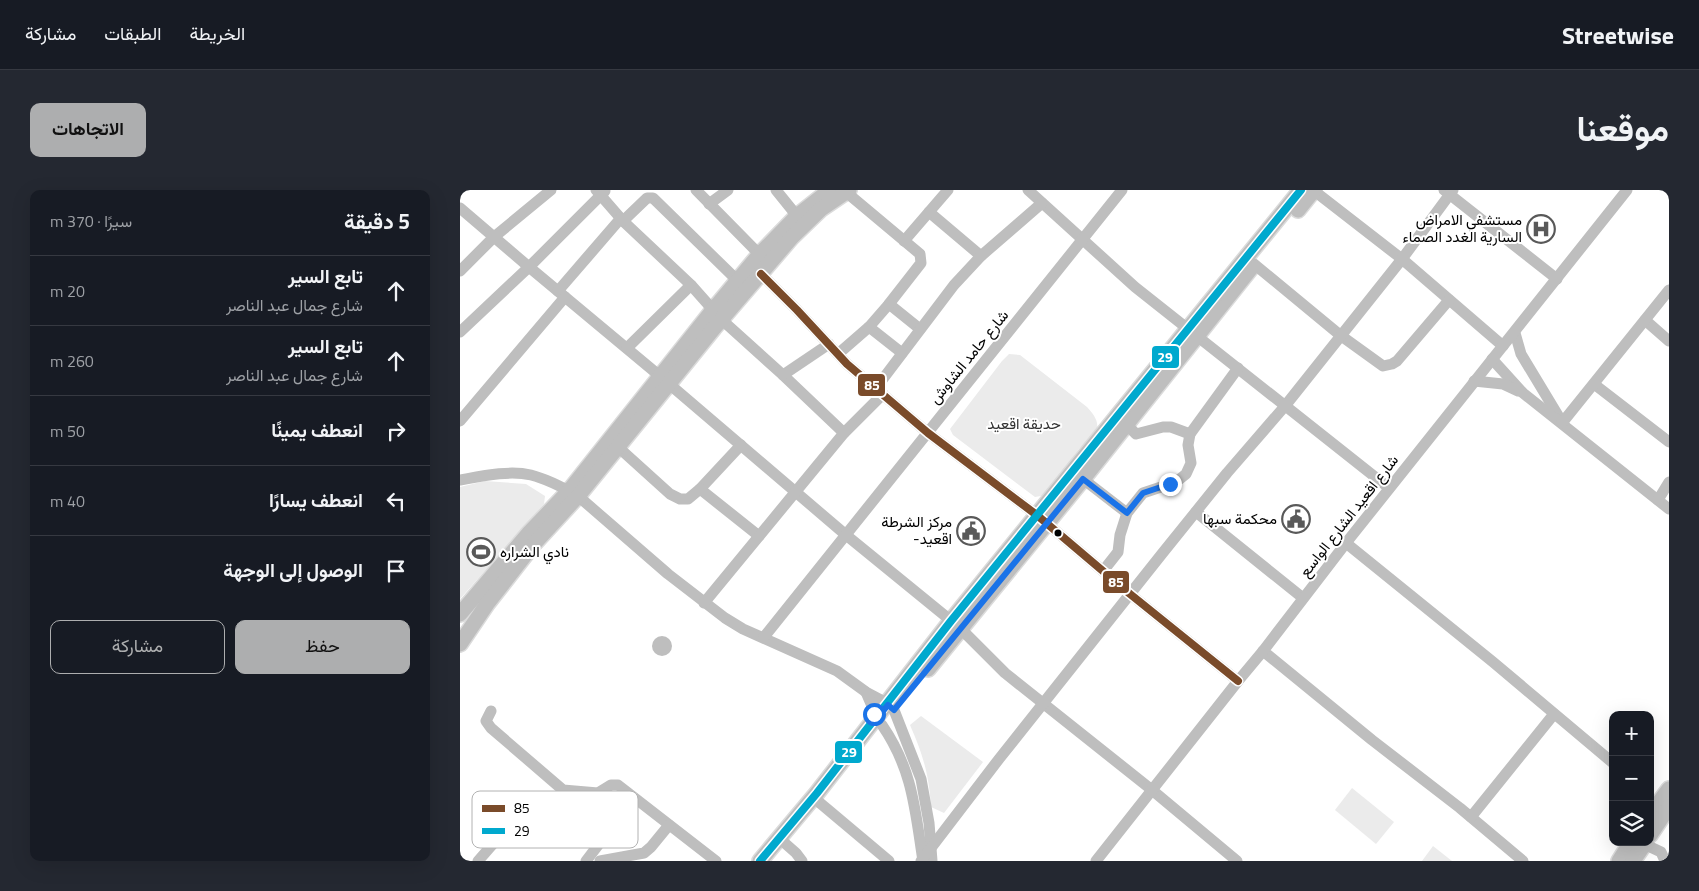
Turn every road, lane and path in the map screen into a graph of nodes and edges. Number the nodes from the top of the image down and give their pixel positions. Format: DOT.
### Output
graph roads {
  1 [pos="551,190"];
  2 [pos="696,190"];
  3 [pos="728,190"];
  4 [pos="776,190"];
  5 [pos="830,190"];
  6 [pos="948,190"];
  7 [pos="1028,190"];
  8 [pos="1122,190"];
  9 [pos="1301,190"];
  10 [pos="1314,190"];
  11 [pos="848,191"];
  12 [pos="1624,191"];
  13 [pos="601,192"];
  14 [pos="1449,192"];
  15 [pos="537,195"];
  16 [pos="1042,203"];
  17 [pos="709,204"];
  18 [pos="460,209"];
  19 [pos="929,212"];
  20 [pos="797,216"];
  21 [pos="622,220"];
  22 [pos="494,237"];
  23 [pos="1082,240"];
  24 [pos="904,241"];
  25 [pos="981,256"];
  26 [pos="1402,259"];
  27 [pos="763,264"];
  28 [pos="1254,264"];
  29 [pos="529,267"];
  30 [pos="460,271"];
  31 [pos="1557,279"];
  32 [pos="738,281"];
  33 [pos="691,286"];
  34 [pos="1669,290"];
  35 [pos="562,294"];
  36 [pos="1449,300"];
  37 [pos="889,304"];
  38 [pos="718,315"];
  39 [pos="1645,320"];
  40 [pos="869,327"];
  41 [pos="920,330"];
  42 [pos="460,332"];
  43 [pos="1192,333"];
  44 [pos="1515,333"];
  45 [pos="1340,335"];
  46 [pos="1669,341"];
  47 [pos="829,344"];
  48 [pos="1503,346"];
  49 [pos="627,348"];
  50 [pos="902,353"];
  51 [pos="838,354"];
  52 [pos="1492,360"];
  53 [pos="1238,368"];
  54 [pos="783,375"];
  55 [pos="665,380"];
  56 [pos="1474,381"];
  57 [pos="1594,384"];
  58 [pos="879,391"];
  59 [pos="1523,393"];
  60 [pos="1285,406"];
  61 [pos="460,421"];
  62 [pos="1562,423"];
  63 [pos="1126,424"];
  64 [pos="844,433"];
  65 [pos="928,433"];
  66 [pos="1190,434"];
  67 [pos="1669,442"];
  68 [pos="741,446"];
  69 [pos="618,447"];
  70 [pos="1083,479"];
  71 [pos="460,480"];
  72 [pos="1669,482"];
  73 [pos="1389,488"];
  74 [pos="700,489"];
  75 [pos="795,492"];
  76 [pos="573,494"];
  77 [pos="1664,496"];
  78 [pos="1669,509"];
  79 [pos="1196,512"];
  80 [pos="1127,513"];
  81 [pos="1042,520"];
  82 [pos="846,535"];
  83 [pos="759,536"];
  84 [pos="1346,543"];
  85 [pos="1103,571"];
  86 [pos="1130,594"];
  87 [pos="1303,598"];
  88 [pos="704,603"];
  89 [pos="460,614"];
  90 [pos="956,625"];
  91 [pos="764,637"];
  92 [pos="460,644"];
  93 [pos="1263,652"];
  94 [pos="1238,681"];
  95 [pos="866,692"];
  96 [pos="1043,704"];
  97 [pos="891,708"];
  98 [pos="491,711"];
  99 [pos="1554,714"];
  100 [pos="878,724"];
  101 [pos="1609,760"];
  102 [pos="1669,789"];
  103 [pos="1152,790"];
  104 [pos="575,791"];
  105 [pos="602,791"];
  106 [pos="624,791"];
  107 [pos="638,801"];
  108 [pos="820,803"];
  109 [pos="1661,810"];
  110 [pos="1472,817"];
  111 [pos="1654,822"];
  112 [pos="669,825"];
  113 [pos="1637,846"];
  114 [pos="1640,846"];
  115 [pos="1651,846"];
  116 [pos="489,848"];
  117 [pos="596,848"];
  118 [pos="779,848"];
  119 [pos="931,849"];
  120 [pos="925,860"];
  121 [pos="478,861"];
  122 [pos="586,861"];
  123 [pos="600,861"];
  124 [pos="716,861"];
  125 [pos="760,861"];
  126 [pos="796,861"];
  127 [pos="802,861"];
  128 [pos="889,861"];
  129 [pos="1096,861"];
  130 [pos="1237,861"];
  131 [pos="1524,861"];
  132 [pos="1619,861"];
  133 [pos="1633,861"];
  134 [pos="1665,861"];
  1 -- 15 [label="street"];
  2 -- 17 [label="street"];
  3 -- 17 [label="street"];
  4 -- 20 [label="street"];
  5 -- 20 [label="main road"];
  6 -- 19 [label="street"];
  7 -- 16 [label="street"];
  8 -- 23 [label="street, شارع حامد الشاوش"];
  9 -- 43 [label="main road"];
  10 -- 26 [label="street"];
  10 -- 28 [label="main road"];
  11 -- 24 [label="street"];
  11 -- 27 [label="main road"];
  12 -- 31 [label="street, شارع اقعيد الشارع الواسع"];
  13 -- 21 [label="street"];
  13 -- 29 [label="street"];
  14 -- 26 [label="street"];
  14 -- 31 [label="street"];
  15 -- 22 [label="street"];
  16 -- 23 [label="street"];
  16 -- 25 [label="street"];
  17 -- 27 [label="street"];
  18 -- 22 [label="street"];
  19 -- 24 [label="street"];
  19 -- 25 [label="street"];
  20 -- 27 [label="main road"];
  21 -- 32 [label="street"];
  21 -- 33 [label="street"];
  21 -- 35 [label="street"];
  22 -- 29 [label="street"];
  22 -- 30 [label="street"];
  23 -- 43 [label="street"];
  23 -- 65 [label="street, شارع حامد الشاوش"];
  24 -- 37 [label="street"];
  25 -- 41 [label="street"];
  26 -- 36 [label="street"];
  26 -- 45 [label="street"];
  27 -- 32 [label="main road"];
  27 -- 38 [label="main road"];
  27 -- 47 [label="street"];
  28 -- 43 [label="main road"];
  28 -- 45 [label="street"];
  29 -- 35 [label="street"];
  29 -- 42 [label="street"];
  31 -- 44 [label="street, شارع اقعيد الشارع الواسع"];
  32 -- 38 [label="main road"];
  33 -- 38 [label="street"];
  33 -- 49 [label="street"];
  34 -- 39 [label="street"];
  35 -- 49 [label="street"];
  35 -- 61 [label="street"];
  36 -- 45 [label="street"];
  36 -- 48 [label="street"];
  37 -- 40 [label="street"];
  37 -- 41 [label="street"];
  38 -- 54 [label="street"];
  38 -- 55 [label="main road"];
  39 -- 46 [label="street"];
  39 -- 57 [label="street"];
  40 -- 50 [label="street"];
  40 -- 51 [label="street"];
  41 -- 50 [label="street"];
  43 -- 53 [label="street"];
  43 -- 63 [label="main road"];
  43 -- 81 [label="main road"];
  44 -- 48 [label="street, شارع اقعيد الشارع الواسع"];
  44 -- 62 [label="street"];
  45 -- 60 [label="street"];
  47 -- 51 [label="street"];
  47 -- 54 [label="street"];
  48 -- 52 [label="street, شارع اقعيد الشارع الواسع"];
  49 -- 55 [label="street"];
  50 -- 58 [label="street"];
  51 -- 58 [label="street"];
  52 -- 56 [label="street, شارع اقعيد الشارع الواسع"];
  52 -- 59 [label="street"];
  53 -- 60 [label="street"];
  53 -- 66 [label="street"];
  54 -- 64 [label="street"];
  55 -- 68 [label="street"];
  55 -- 69 [label="main road"];
  55 -- 76 [label="main road"];
  56 -- 59 [label="street"];
  56 -- 73 [label="street, شارع اقعيد الشارع الواسع"];
  57 -- 62 [label="street"];
  57 -- 67 [label="street"];
  58 -- 64 [label="street"];
  58 -- 65 [label="street"];
  59 -- 62 [label="street"];
  60 -- 73 [label="street"];
  60 -- 79 [label="street"];
  62 -- 77 [label="street"];
  63 -- 66 [label="street"];
  63 -- 70 [label="main road"];
  64 -- 75 [label="street"];
  65 -- 81 [label="street"];
  65 -- 82 [label="street, شارع حامد الشاوش"];
  66 -- 80 [label="street"];
  68 -- 74 [label="street"];
  68 -- 75 [label="street"];
  69 -- 74 [label="street"];
  69 -- 76 [label="main road"];
  70 -- 80 [label="street"];
  70 -- 81 [label="main road"];
  71 -- 76 [label="street"];
  72 -- 77 [label="street"];
  73 -- 84 [label="street, شارع اقعيد الشارع الواسع"];
  74 -- 83 [label="street"];
  75 -- 82 [label="street"];
  75 -- 83 [label="street"];
  76 -- 88 [label="street"];
  76 -- 89 [label="main road"];
  76 -- 92 [label="main road"];
  77 -- 78 [label="street"];
  79 -- 86 [label="street"];
  79 -- 87 [label="street"];
  80 -- 85 [label="street"];
  81 -- 85 [label="street"];
  81 -- 90 [label="main road"];
  82 -- 90 [label="street"];
  82 -- 91 [label="street, شارع حامد الشاوش"];
  83 -- 88 [label="street"];
  84 -- 87 [label="street, شارع اقعيد الشارع الواسع"];
  84 -- 99 [label="street"];
  85 -- 86 [label="street"];
  86 -- 94 [label="street"];
  86 -- 96 [label="street"];
  87 -- 93 [label="street, شارع اقعيد الشارع الواسع"];
  88 -- 91 [label="street"];
  90 -- 96 [label="street"];
  90 -- 97 [label="main road"];
  91 -- 95 [label="street"];
  93 -- 94 [label="street, شارع اقعيد الشارع الواسع"];
  93 -- 110 [label="street"];
  94 -- 103 [label="street, شارع اقعيد الشارع الواسع"];
  95 -- 97 [label="street"];
  95 -- 100 [label="street"];
  96 -- 103 [label="street"];
  96 -- 119 [label="street"];
  97 -- 100 [label="main road"];
  97 -- 119 [label="street"];
  98 -- 104 [label="street"];
  99 -- 101 [label="street"];
  99 -- 110 [label="street"];
  100 -- 108 [label="main road"];
  100 -- 118 [label="main road"];
  100 -- 120 [label="street"];
  102 -- 109 [label="main road"];
  103 -- 129 [label="street, شارع اقعيد الشارع الواسع"];
  103 -- 130 [label="street"];
  105 -- 106 [label="street"];
  107 -- 112 [label="street"];
  108 -- 118 [label="main road"];
  108 -- 128 [label="street"];
  109 -- 111 [label="main road"];
  110 -- 131 [label="street"];
  112 -- 123 [label="street"];
  112 -- 124 [label="street"];
  113 -- 132 [label="main road"];
  114 -- 133 [label="main road"];
  115 -- 134 [label="street"];
  116 -- 121 [label="street"];
  117 -- 122 [label="street"];
  118 -- 125 [label="main road"];
  118 -- 126 [label="street"];
  118 -- 127 [label="street"];
  119 -- 120 [label="street"];
}
